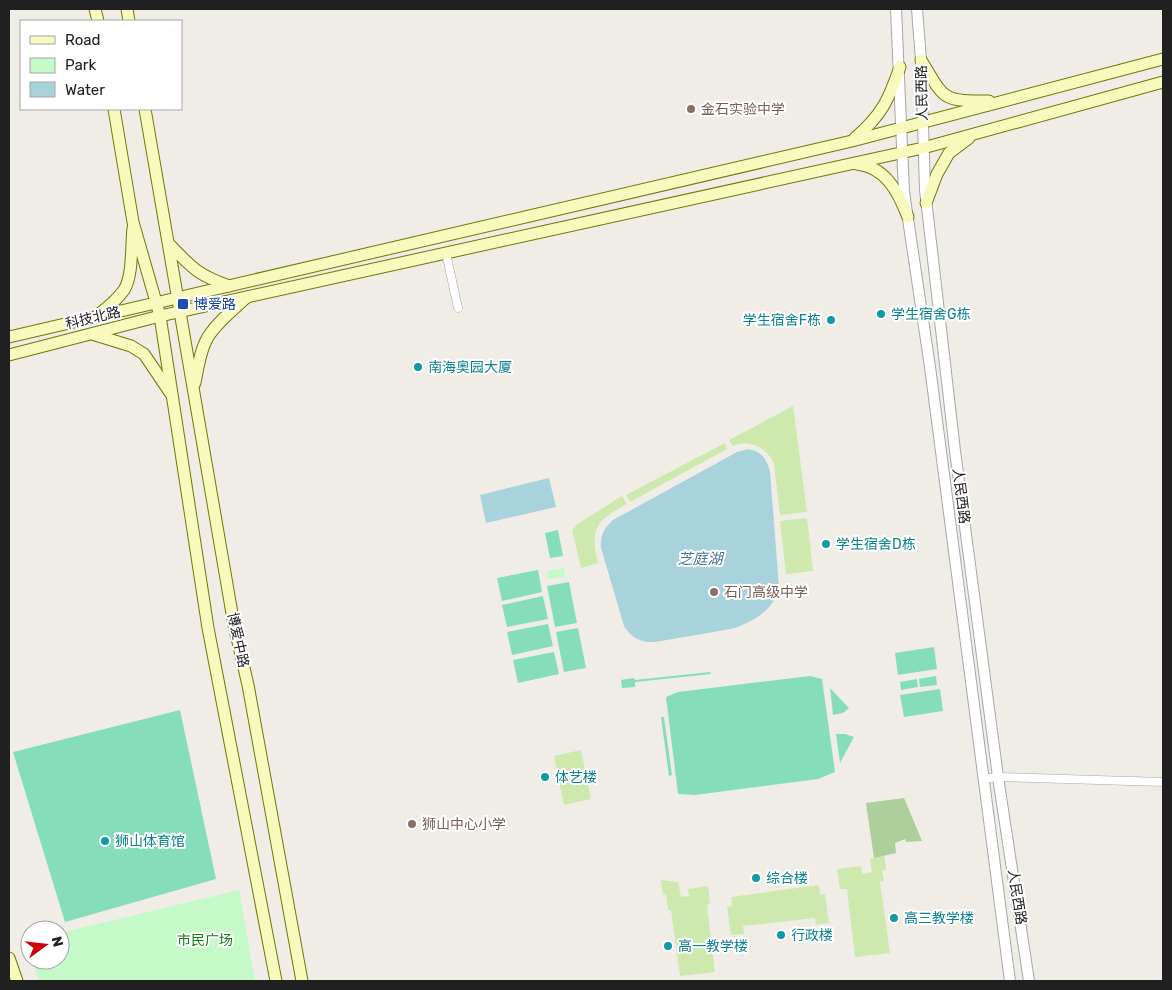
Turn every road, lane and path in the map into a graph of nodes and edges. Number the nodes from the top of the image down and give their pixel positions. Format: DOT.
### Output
graph roads {
  1 [pos="896,9"];
  2 [pos="917,9"];
  3 [pos="1163,59"];
  4 [pos="921,60"];
  5 [pos="900,67"];
  6 [pos="1163,82"];
  7 [pos="1003,102"];
  8 [pos="114,110"];
  9 [pos="145,110"];
  10 [pos="922,123"];
  11 [pos="902,128"];
  12 [pos="976,134"];
  13 [pos="852,141"];
  14 [pos="923,148"];
  15 [pos="903,152"];
  16 [pos="850,164"];
  17 [pos="926,203"];
  18 [pos="908,217"];
  19 [pos="134,222"];
  20 [pos="169,244"];
  21 [pos="446,253"];
  22 [pos="229,286"];
  23 [pos="248,296"];
  24 [pos="178,298"];
  25 [pos="158,304"];
  26 [pos="458,308"];
  27 [pos="180,311"];
  28 [pos="160,316"];
  29 [pos="96,317"];
  30 [pos="90,334"];
  31 [pos="9,337"];
  32 [pos="9,355"];
  33 [pos="193,389"];
  34 [pos="173,396"];
  35 [pos="998,777"];
  36 [pos="983,779"];
  37 [pos="1163,782"];
  38 [pos="9,958"];
  39 [pos="17,981"];
  40 [pos="276,981"];
  41 [pos="302,981"];
  42 [pos="1010,981"];
  43 [pos="1030,981"];
  1 -- 5 [label="street"];
  2 -- 4 [label="street, 人民西路"];
  3 -- 7 [label="main road, 科技北路"];
  4 -- 7 [label="main road"];
  4 -- 10 [label="street, 人民西路"];
  5 -- 11 [label="street"];
  5 -- 13 [label="main road"];
  6 -- 12 [label="main road"];
  7 -- 10 [label="main road, 科技北路"];
  8 -- 19 [label="main road"];
  9 -- 20 [label="main road"];
  10 -- 11 [label="main road, 科技北路"];
  10 -- 14 [label="street, 人民西路"];
  11 -- 13 [label="main road, 科技北路"];
  11 -- 15 [label="street"];
  12 -- 14 [label="main road"];
  12 -- 17 [label="main road"];
  13 -- 22 [label="main road, 科技北路"];
  14 -- 15 [label="main road"];
  14 -- 17 [label="street, 人民西路"];
  15 -- 16 [label="main road"];
  15 -- 18 [label="street"];
  16 -- 18 [label="main road"];
  16 -- 21 [label="main road"];
  17 -- 35 [label="street, 人民西路"];
  18 -- 36 [label="street"];
  19 -- 25 [label="main road"];
  19 -- 29 [label="main road"];
  20 -- 22 [label="main road"];
  20 -- 24 [label="main road"];
  21 -- 23 [label="main road"];
  21 -- 26 [label="street"];
  22 -- 24 [label="main road, 科技北路"];
  23 -- 27 [label="main road"];
  23 -- 33 [label="main road"];
  24 -- 25 [label="main road, 科技北路"];
  24 -- 27 [label="main road, 博爱中路"];
  25 -- 28 [label="main road, 博爱中路"];
  25 -- 29 [label="main road, 科技北路"];
  27 -- 28 [label="main road"];
  27 -- 33 [label="main road, 博爱中路"];
  28 -- 30 [label="main road"];
  28 -- 34 [label="main road, 博爱中路"];
  29 -- 31 [label="main road, 科技北路"];
  30 -- 32 [label="main road"];
  30 -- 34 [label="main road"];
  33 -- 41 [label="main road, 博爱中路"];
  34 -- 40 [label="main road, 博爱中路"];
  35 -- 36 [label="street"];
  35 -- 37 [label="street"];
  35 -- 43 [label="street, 人民西路"];
  36 -- 42 [label="street"];
  38 -- 39 [label="main road"];
}
